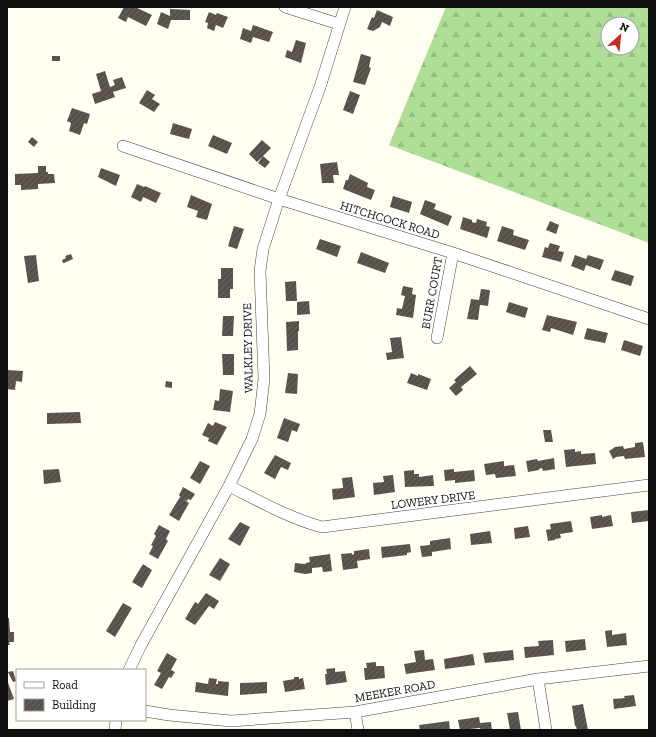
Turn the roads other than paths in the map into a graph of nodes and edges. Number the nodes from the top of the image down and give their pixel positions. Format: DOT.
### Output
graph roads {
  1 [pos="285,7"];
  2 [pos="345,7"];
  3 [pos="339,24"];
  4 [pos="123,146"];
  5 [pos="279,199"];
  6 [pos="453,253"];
  7 [pos="649,319"];
  8 [pos="437,338"];
  9 [pos="649,485"];
  10 [pos="229,486"];
  11 [pos="649,666"];
  12 [pos="129,669"];
  13 [pos="538,679"];
  14 [pos="146,711"];
  15 [pos="355,712"];
  16 [pos="358,730"];
  17 [pos="546,730"];
  1 -- 3 [label="street"];
  2 -- 3 [label="street, WALKLEY DRIVE"];
  3 -- 5 [label="street, WALKLEY DRIVE"];
  4 -- 5 [label="street, HITCHCOCK ROAD"];
  5 -- 6 [label="street, HITCHCOCK ROAD"];
  5 -- 10 [label="street, WALKLEY DRIVE"];
  6 -- 7 [label="street, HITCHCOCK ROAD"];
  6 -- 8 [label="street, BURR COURT"];
  9 -- 10 [label="street, LOWERY DRIVE"];
  10 -- 12 [label="street, WALKLEY DRIVE"];
  11 -- 13 [label="street, MEEKER ROAD"];
  13 -- 15 [label="street, MEEKER ROAD"];
  13 -- 17 [label="street"];
  14 -- 15 [label="street, MEEKER ROAD"];
  15 -- 16 [label="street"];
}
